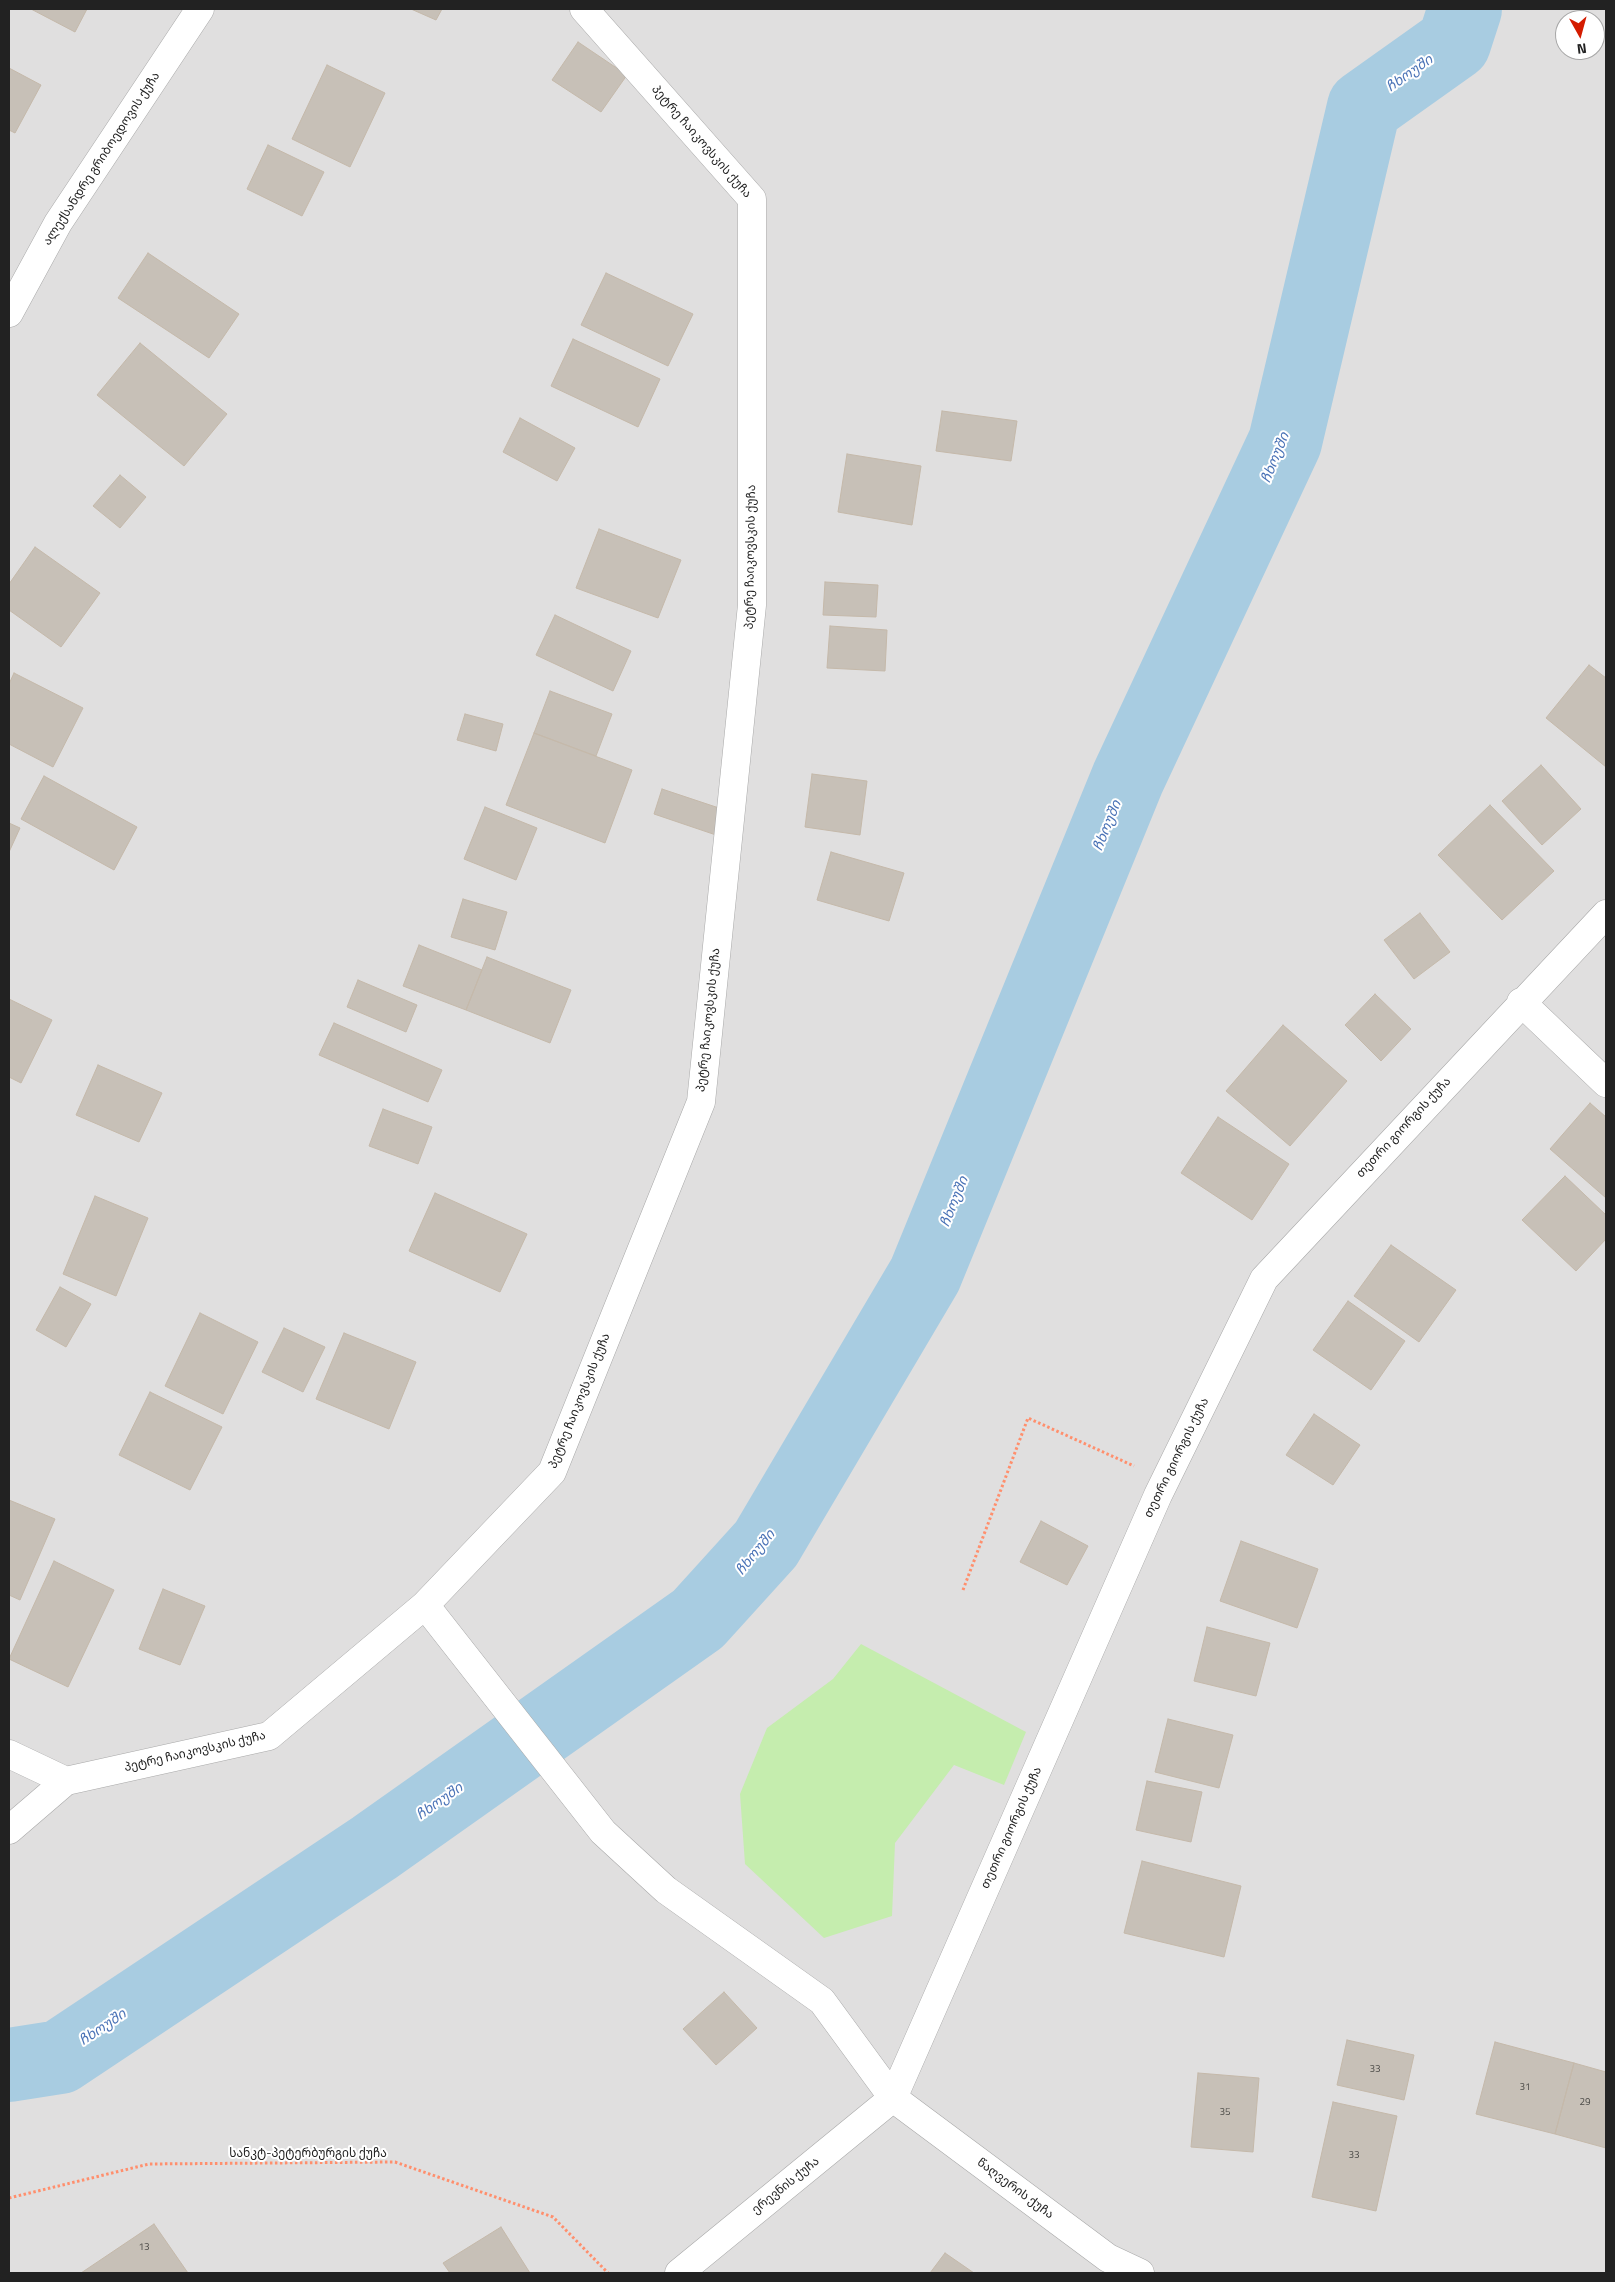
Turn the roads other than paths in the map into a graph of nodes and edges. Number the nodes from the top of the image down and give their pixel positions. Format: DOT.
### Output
graph roads {
  1 [pos="200,9"];
  2 [pos="584,9"];
  3 [pos="9,312"];
  4 [pos="1606,914"];
  5 [pos="1521,1002"];
  6 [pos="1606,1083"];
  7 [pos="425,1605"];
  8 [pos="9,1754"];
  9 [pos="66,1781"];
  10 [pos="9,1830"];
  11 [pos="893,2098"];
  12 [pos="679,2273"];
  13 [pos="1140,2273"];
  1 -- 3 [label="street, ალექსანდრე გრიბოედოვის ქუჩა"];
  2 -- 7 [label="street, პეტრე ჩაიკოვსკის ქუჩა"];
  4 -- 5 [label="street, თეთრი გიორგის ქუჩა"];
  5 -- 6 [label="street"];
  5 -- 11 [label="street, თეთრი გიორგის ქუჩა"];
  7 -- 9 [label="street, პეტრე ჩაიკოვსკის ქუჩა"];
  7 -- 11 [label="street, წაღვერის ქუჩა"];
  8 -- 9 [label="street"];
  9 -- 10 [label="street"];
  11 -- 12 [label="street, ერევნის ქუჩა"];
  11 -- 13 [label="street, წაღვერის ქუჩა"];
}
